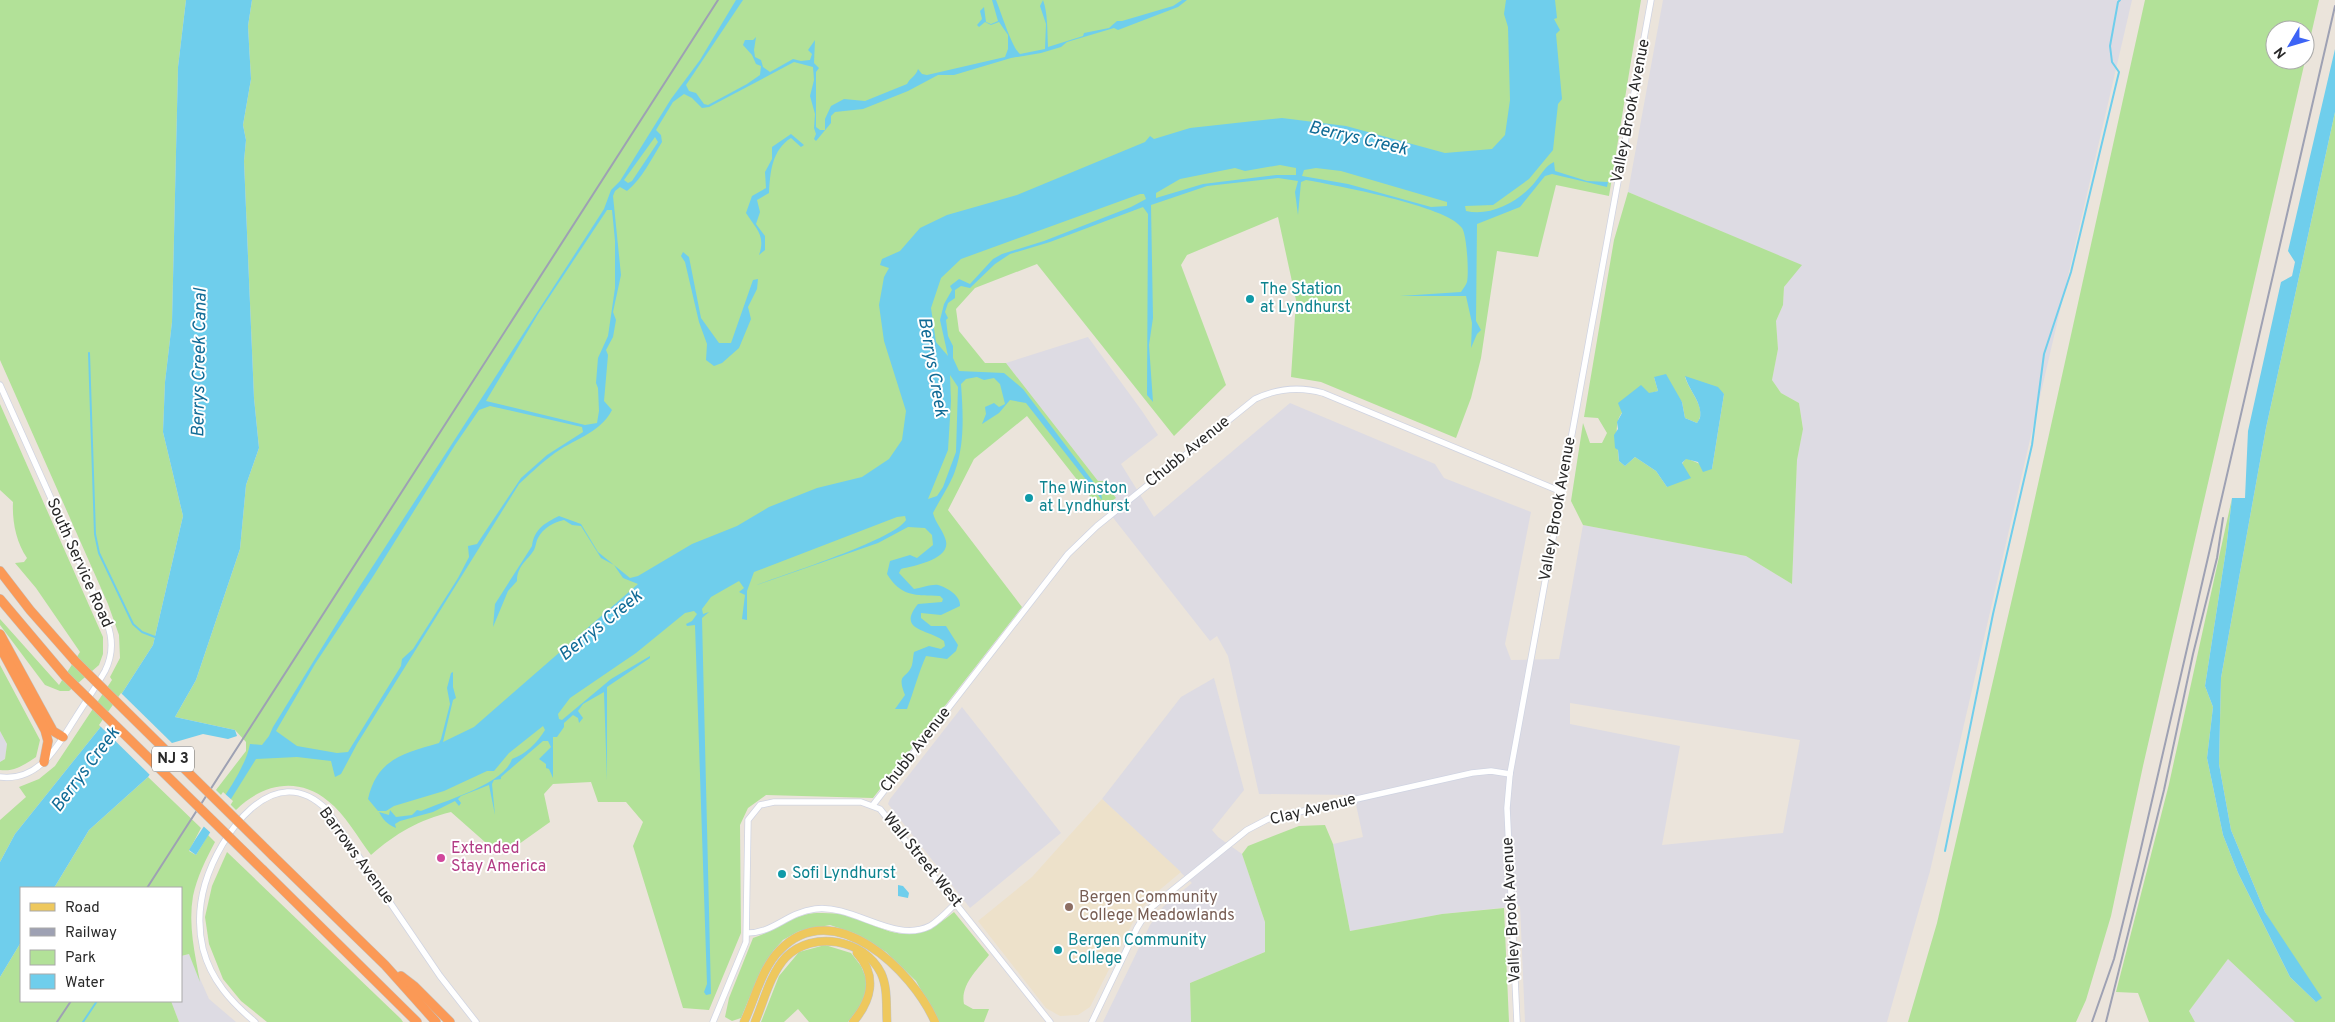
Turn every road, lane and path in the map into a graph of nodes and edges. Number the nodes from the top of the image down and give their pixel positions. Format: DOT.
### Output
graph roads {
  1 [pos="1651,0"];
  2 [pos="0,385"];
  3 [pos="1562,492"];
  4 [pos="0,571"];
  5 [pos="0,600"];
  6 [pos="0,634"];
  7 [pos="0,647"];
  8 [pos="63,737"];
  9 [pos="44,762"];
  10 [pos="1510,774"];
  11 [pos="0,777"];
  12 [pos="873,805"];
  13 [pos="956,903"];
  14 [pos="747,933"];
  15 [pos="843,944"];
  16 [pos="385,965"];
  17 [pos="255,1022"];
  18 [pos="417,1022"];
  19 [pos="436,1022"];
  20 [pos="450,1022"];
  21 [pos="476,1022"];
  22 [pos="713,1022"];
  23 [pos="744,1022"];
  24 [pos="755,1022"];
  25 [pos="853,1022"];
  26 [pos="887,1022"];
  27 [pos="935,1022"];
  28 [pos="1050,1022"];
  29 [pos="1092,1022"];
  30 [pos="1517,1022"];
  1 -- 3 [label="street, Valley Brook Avenue"];
  2 -- 8 [label="street, South Service Road"];
  3 -- 10 [label="street, Valley Brook Avenue"];
  3 -- 12 [label="street, Chubb Avenue"];
  4 -- 16 [label="highway, NJ 3, bridge"];
  5 -- 18 [label="highway, NJ 3, bridge"];
  6 -- 8 [label="highway"];
  7 -- 9 [label="highway"];
  8 -- 9 [label="street, South Service Road"];
  9 -- 11 [label="street"];
  10 -- 29 [label="street, Clay Avenue"];
  10 -- 30 [label="street, Valley Brook Avenue"];
  12 -- 13 [label="street, Wall Street West"];
  12 -- 14 [label="street, Wall Street West"];
  13 -- 14 [label="street"];
  13 -- 28 [label="street, Wall Street West"];
  14 -- 22 [label="street, Wall Street West"];
  15 -- 24 [label="main road"];
  15 -- 25 [label="main road"];
  15 -- 26 [label="main road"];
  16 -- 19 [label="highway, NJ 3"];
  16 -- 20 [label="highway"];
  17 -- 21 [label="street, Barrows Avenue"];
  23 -- 27 [label="main road"];
}
